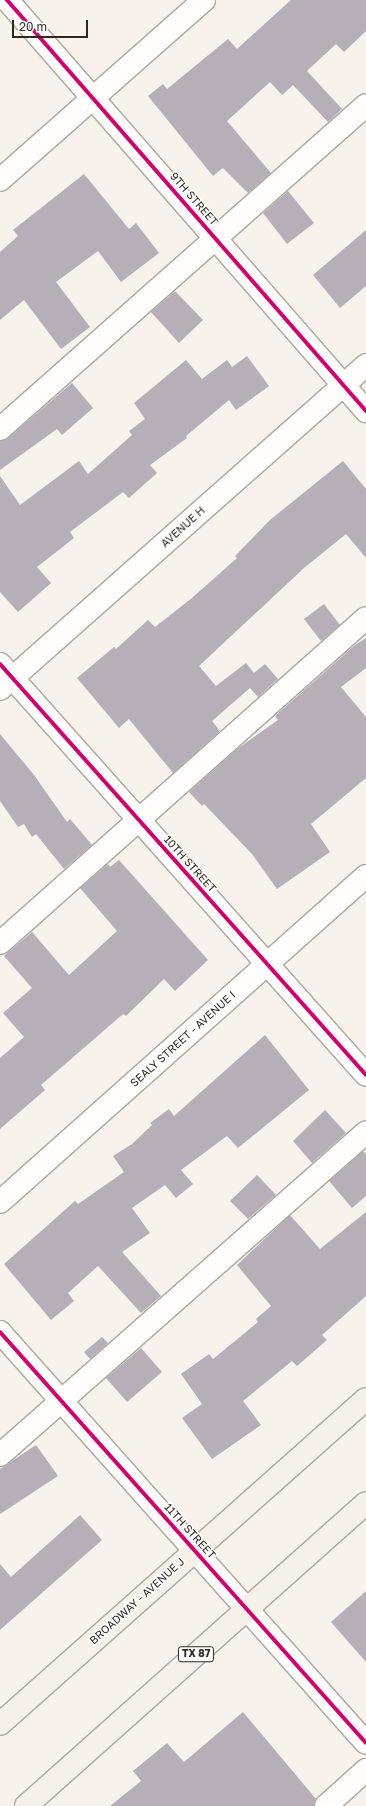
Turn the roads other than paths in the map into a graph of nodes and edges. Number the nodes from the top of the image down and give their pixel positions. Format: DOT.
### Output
graph roads {
  1 [pos="7,0"];
  2 [pos="204,0"];
  3 [pos="94,98"];
  4 [pos="366,105"];
  5 [pos="0,180"];
  6 [pos="217,238"];
  7 [pos="366,365"];
  8 [pos="343,385"];
  9 [pos="366,411"];
  10 [pos="0,429"];
  11 [pos="366,618"];
  12 [pos="4,677"];
  13 [pos="138,820"];
  14 [pos="366,876"];
  15 [pos="0,943"];
  16 [pos="266,964"];
  17 [pos="366,1075"];
  18 [pos="366,1132"];
  19 [pos="0,1202"];
  20 [pos="0,1332"];
  21 [pos="366,1399"];
  22 [pos="60,1400"];
  23 [pos="0,1455"];
  24 [pos="366,1502"];
  25 [pos="195,1549"];
  26 [pos="248,1608"];
  27 [pos="0,1724"];
  28 [pos="366,1743"];
  29 [pos="366,1770"];
  30 [pos="26,1806"];
  31 [pos="326,1806"];
  1 -- 3 [label="street, 9TH STREET"];
  2 -- 3 [label="street"];
  3 -- 5 [label="street"];
  3 -- 6 [label="street, 9TH STREET"];
  4 -- 6 [label="street"];
  6 -- 8 [label="street, 9TH STREET"];
  6 -- 10 [label="street"];
  7 -- 8 [label="street, AVENUE H"];
  8 -- 9 [label="street, 9TH STREET"];
  8 -- 12 [label="street, AVENUE H"];
  11 -- 13 [label="street"];
  12 -- 13 [label="street, 10TH STREET"];
  13 -- 15 [label="street"];
  13 -- 16 [label="street, 10TH STREET"];
  14 -- 16 [label="street, SEALY STREET - AVENUE I"];
  16 -- 17 [label="street, 10TH STREET"];
  16 -- 19 [label="street, SEALY STREET - AVENUE I"];
  18 -- 22 [label="street"];
  20 -- 22 [label="street, 11TH STREET"];
  21 -- 25 [label="main road, BROADWAY - AVENUE J"];
  22 -- 23 [label="street"];
  22 -- 25 [label="street, 11TH STREET"];
  24 -- 26 [label="main road, TX 87"];
  25 -- 26 [label="street, 11TH STREET"];
  25 -- 27 [label="main road, BROADWAY - AVENUE J"];
  26 -- 28 [label="street, 11TH STREET"];
  26 -- 30 [label="main road, TX 87"];
  29 -- 31 [label="street"];
}
